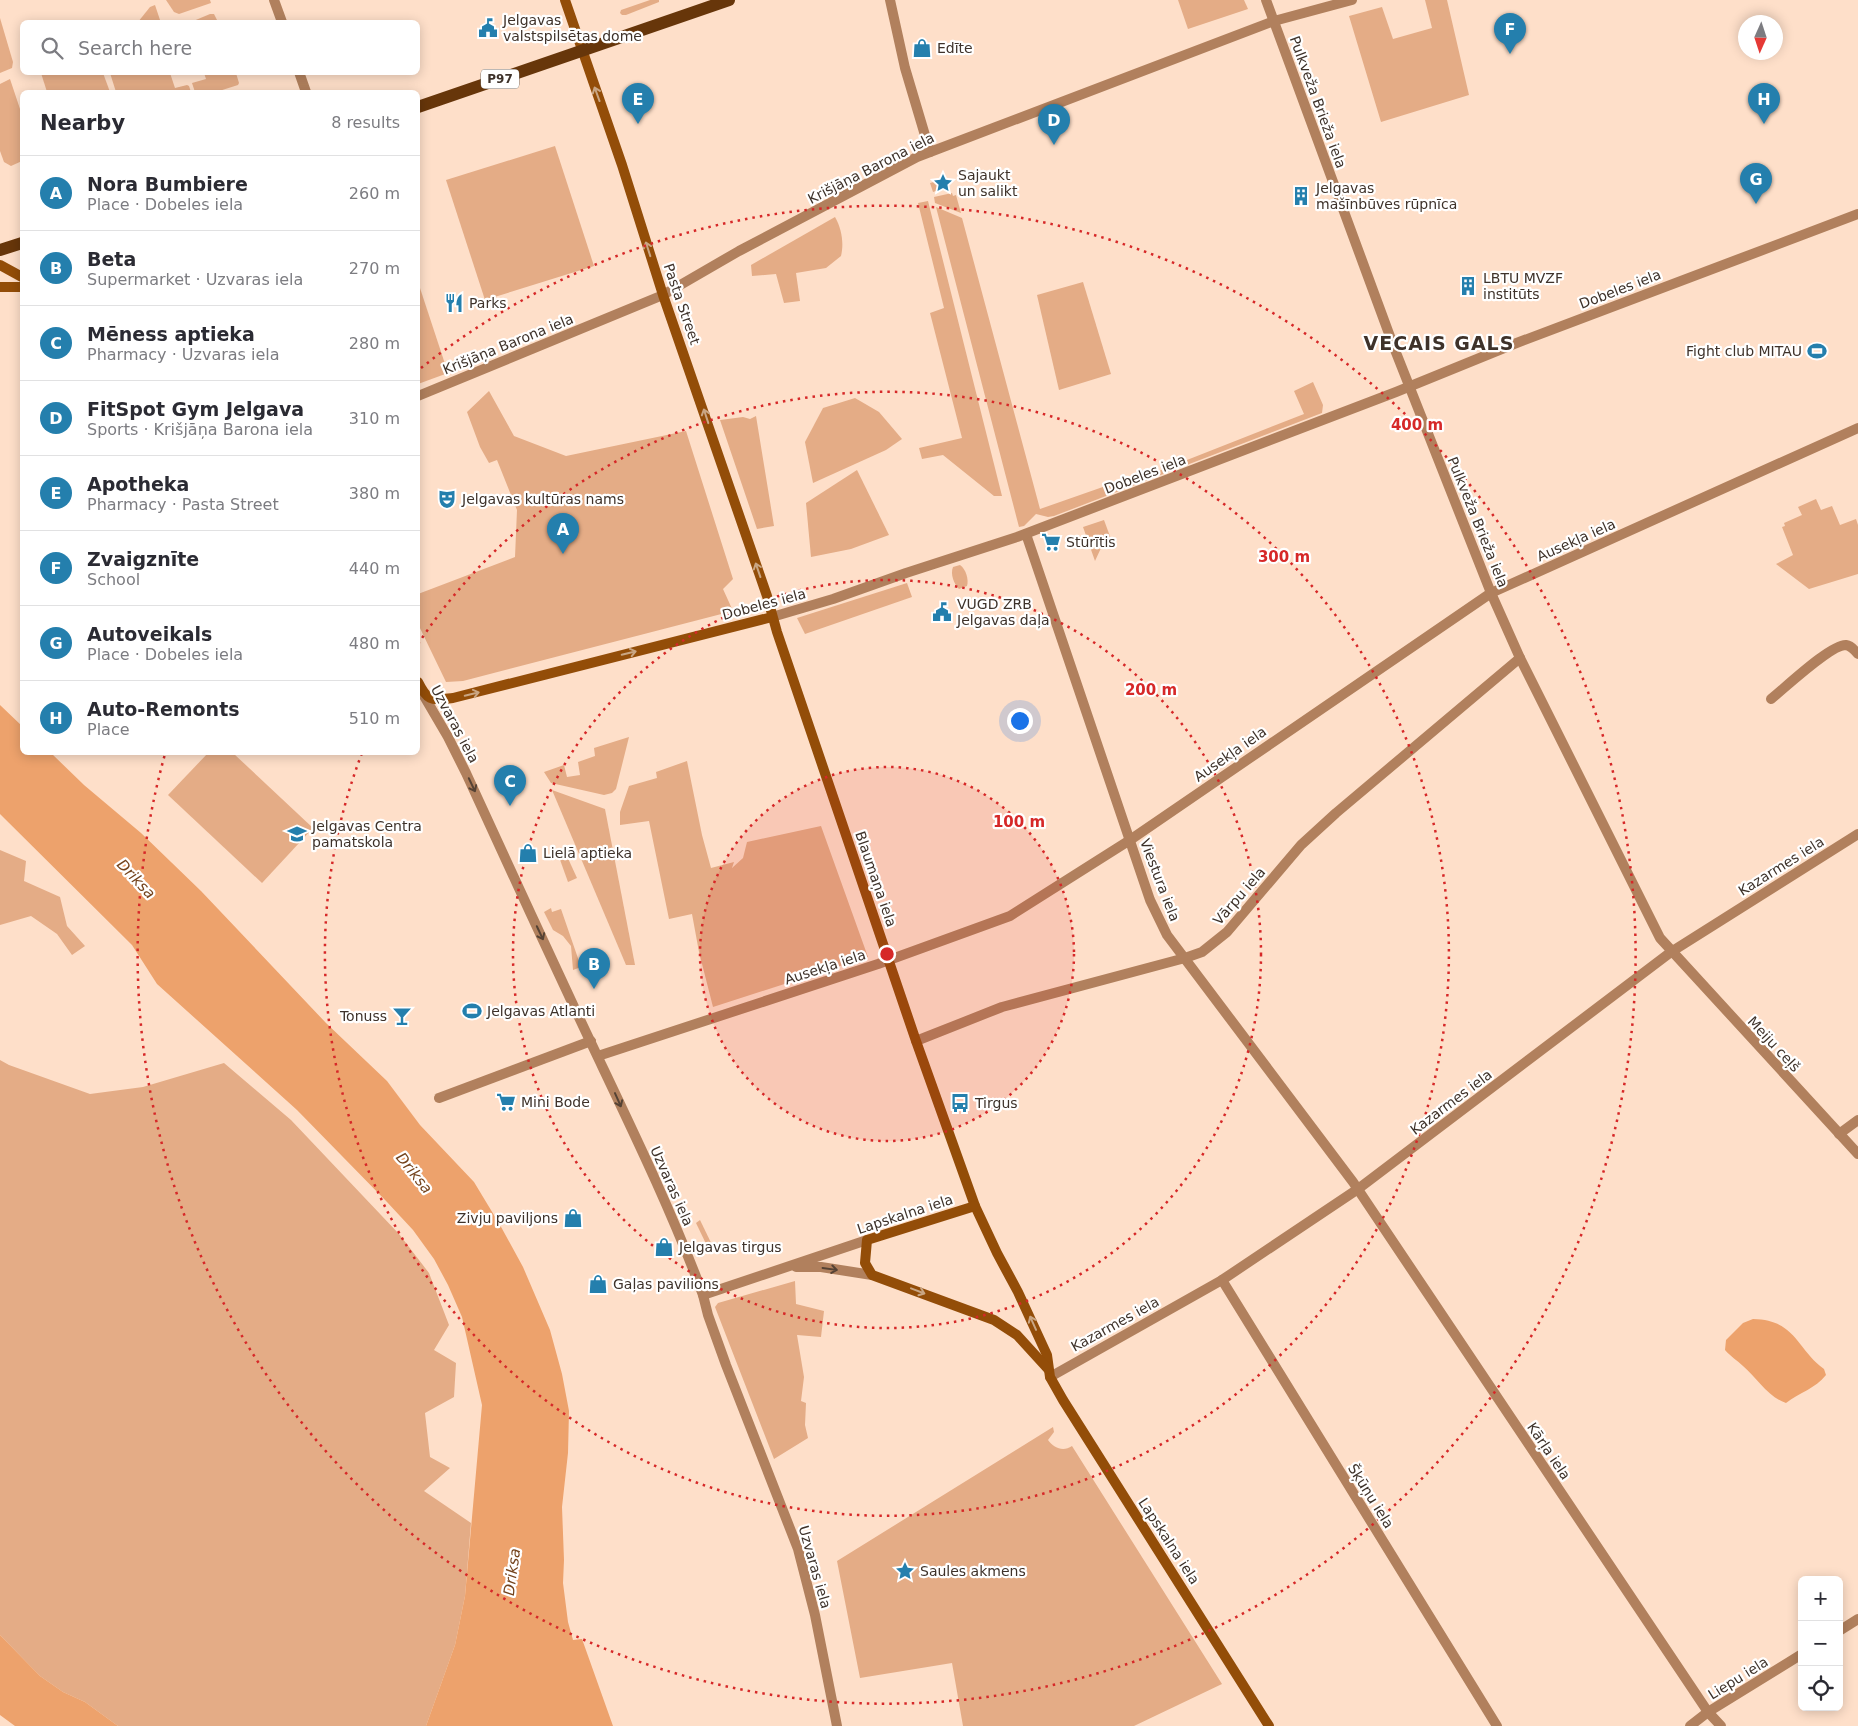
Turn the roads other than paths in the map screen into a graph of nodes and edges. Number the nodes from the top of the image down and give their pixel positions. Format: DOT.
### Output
graph roads {
  1 [pos="274,0"];
  2 [pos="565,0"];
  3 [pos="729,0"];
  4 [pos="890,0"];
  5 [pos="1266,0"];
  6 [pos="1352,0"];
  7 [pos="281,20"];
  8 [pos="1274,21"];
  9 [pos="582,50"];
  10 [pos="300,75"];
  11 [pos="305,90"];
  12 [pos="420,106"];
  13 [pos="930,152"];
  14 [pos="1858,214"];
  15 [pos="20,244"];
  16 [pos="0,250"];
  17 [pos="0,266"];
  18 [pos="20,275"];
  19 [pos="0,287"];
  20 [pos="20,287"];
  21 [pos="663,295"];
  22 [pos="1409,386"];
  23 [pos="420,395"];
  24 [pos="1858,428"];
  25 [pos="1026,534"];
  26 [pos="1491,593"];
  27 [pos="772,616"];
  28 [pos="1858,654"];
  29 [pos="1520,658"];
  30 [pos="420,687"];
  31 [pos="424,696"];
  32 [pos="1772,699"];
  33 [pos="1858,834"];
  34 [pos="1130,840"];
  35 [pos="1671,952"];
  36 [pos="1185,958"];
  37 [pos="889,960"];
  38 [pos="591,1041"];
  39 [pos="916,1041"];
  40 [pos="598,1056"];
  41 [pos="439,1098"];
  42 [pos="1858,1120"];
  43 [pos="1839,1134"];
  44 [pos="1858,1154"];
  45 [pos="1358,1189"];
  46 [pos="975,1206"];
  47 [pos="867,1240"];
  48 [pos="788,1266"];
  49 [pos="872,1275"];
  50 [pos="1222,1280"];
  51 [pos="704,1295"];
  52 [pos="1049,1373"];
  53 [pos="1858,1619"];
  54 [pos="1843,1628"];
  55 [pos="1798,1656"];
  56 [pos="1708,1712"];
  57 [pos="838,1726"];
  58 [pos="1269,1726"];
  59 [pos="1497,1726"];
  60 [pos="1690,1726"];
  61 [pos="1721,1726"];
  1 -- 7 [label="street"];
  2 -- 9 [label="main road, Pasta Street"];
  3 -- 9 [label="main road, P97"];
  4 -- 13 [label="street"];
  5 -- 8 [label="street, Pulkveža Brieža iela"];
  6 -- 8 [label="street, Krišjāņa Barona iela"];
  8 -- 13 [label="street, Krišjāņa Barona iela"];
  8 -- 22 [label="street, Pulkveža Brieža iela"];
  9 -- 12 [label="main road, P97"];
  21 -- 9 [label="main road, Pasta Street, one-way"];
  10 -- 11 [label="street"];
  13 -- 21 [label="street, Krišjāņa Barona iela"];
  14 -- 22 [label="street, Dobeles iela"];
  15 -- 16 [label="main road"];
  17 -- 18 [label="main road"];
  19 -- 20 [label="main road"];
  21 -- 23 [label="street, Krišjāņa Barona iela"];
  27 -- 21 [label="main road, Pasta Street, one-way"];
  22 -- 25 [label="street, Dobeles iela"];
  22 -- 26 [label="street, Pulkveža Brieža iela"];
  24 -- 26 [label="street, Ausekļa iela"];
  25 -- 27 [label="street, Dobeles iela"];
  25 -- 34 [label="street, Viestura iela"];
  26 -- 29 [label="street, Pulkveža Brieža iela"];
  26 -- 34 [label="street, Ausekļa iela"];
  31 -- 27 [label="main road, Dobeles iela, one-way"];
  27 -- 37 [label="main road, Blaumaņa iela"];
  28 -- 32 [label="street"];
  29 -- 35 [label="street, Pulkveža Brieža iela"];
  29 -- 36 [label="street, Vārpu iela"];
  30 -- 31 [label="main road, Uzvaras iela"];
  31 -- 38 [label="street, Uzvaras iela, one-way"];
  33 -- 35 [label="street, Kazarmes iela"];
  34 -- 36 [label="street, Viestura iela"];
  34 -- 37 [label="street, Ausekļa iela"];
  35 -- 43 [label="street, Meiju ceļš"];
  35 -- 45 [label="street, Kazarmes iela"];
  36 -- 39 [label="street, Vārpu iela"];
  36 -- 45 [label="street, Viestura iela"];
  37 -- 39 [label="main road, Blaumaņa iela"];
  37 -- 40 [label="street, Ausekļa iela"];
  38 -- 40 [label="street, Uzvaras iela"];
  38 -- 41 [label="street"];
  39 -- 46 [label="main road, Blaumaņa iela"];
  40 -- 51 [label="street, Uzvaras iela, one-way"];
  42 -- 43 [label="street"];
  43 -- 44 [label="street, Meiju ceļš"];
  45 -- 50 [label="street, Kazarmes iela"];
  45 -- 56 [label="street, Kārļa iela"];
  46 -- 47 [label="main road, Lapskalna iela"];
  52 -- 46 [label="main road, Lapskalna iela, one-way"];
  47 -- 48 [label="street, Lapskalna iela"];
  47 -- 49 [label="main road"];
  48 -- 49 [label="street, Lapskalna iela, one-way"];
  48 -- 51 [label="street, Lapskalna iela"];
  49 -- 52 [label="main road, Lapskalna iela, one-way"];
  50 -- 52 [label="street, Kazarmes iela"];
  50 -- 59 [label="street, Šķūņu iela"];
  51 -- 57 [label="street, Uzvaras iela"];
  52 -- 58 [label="main road, Lapskalna iela"];
  53 -- 54 [label="street"];
  55 -- 56 [label="street, Liepu iela"];
  56 -- 60 [label="street, Liepu iela"];
  56 -- 61 [label="street, Kārļa iela"];
}
